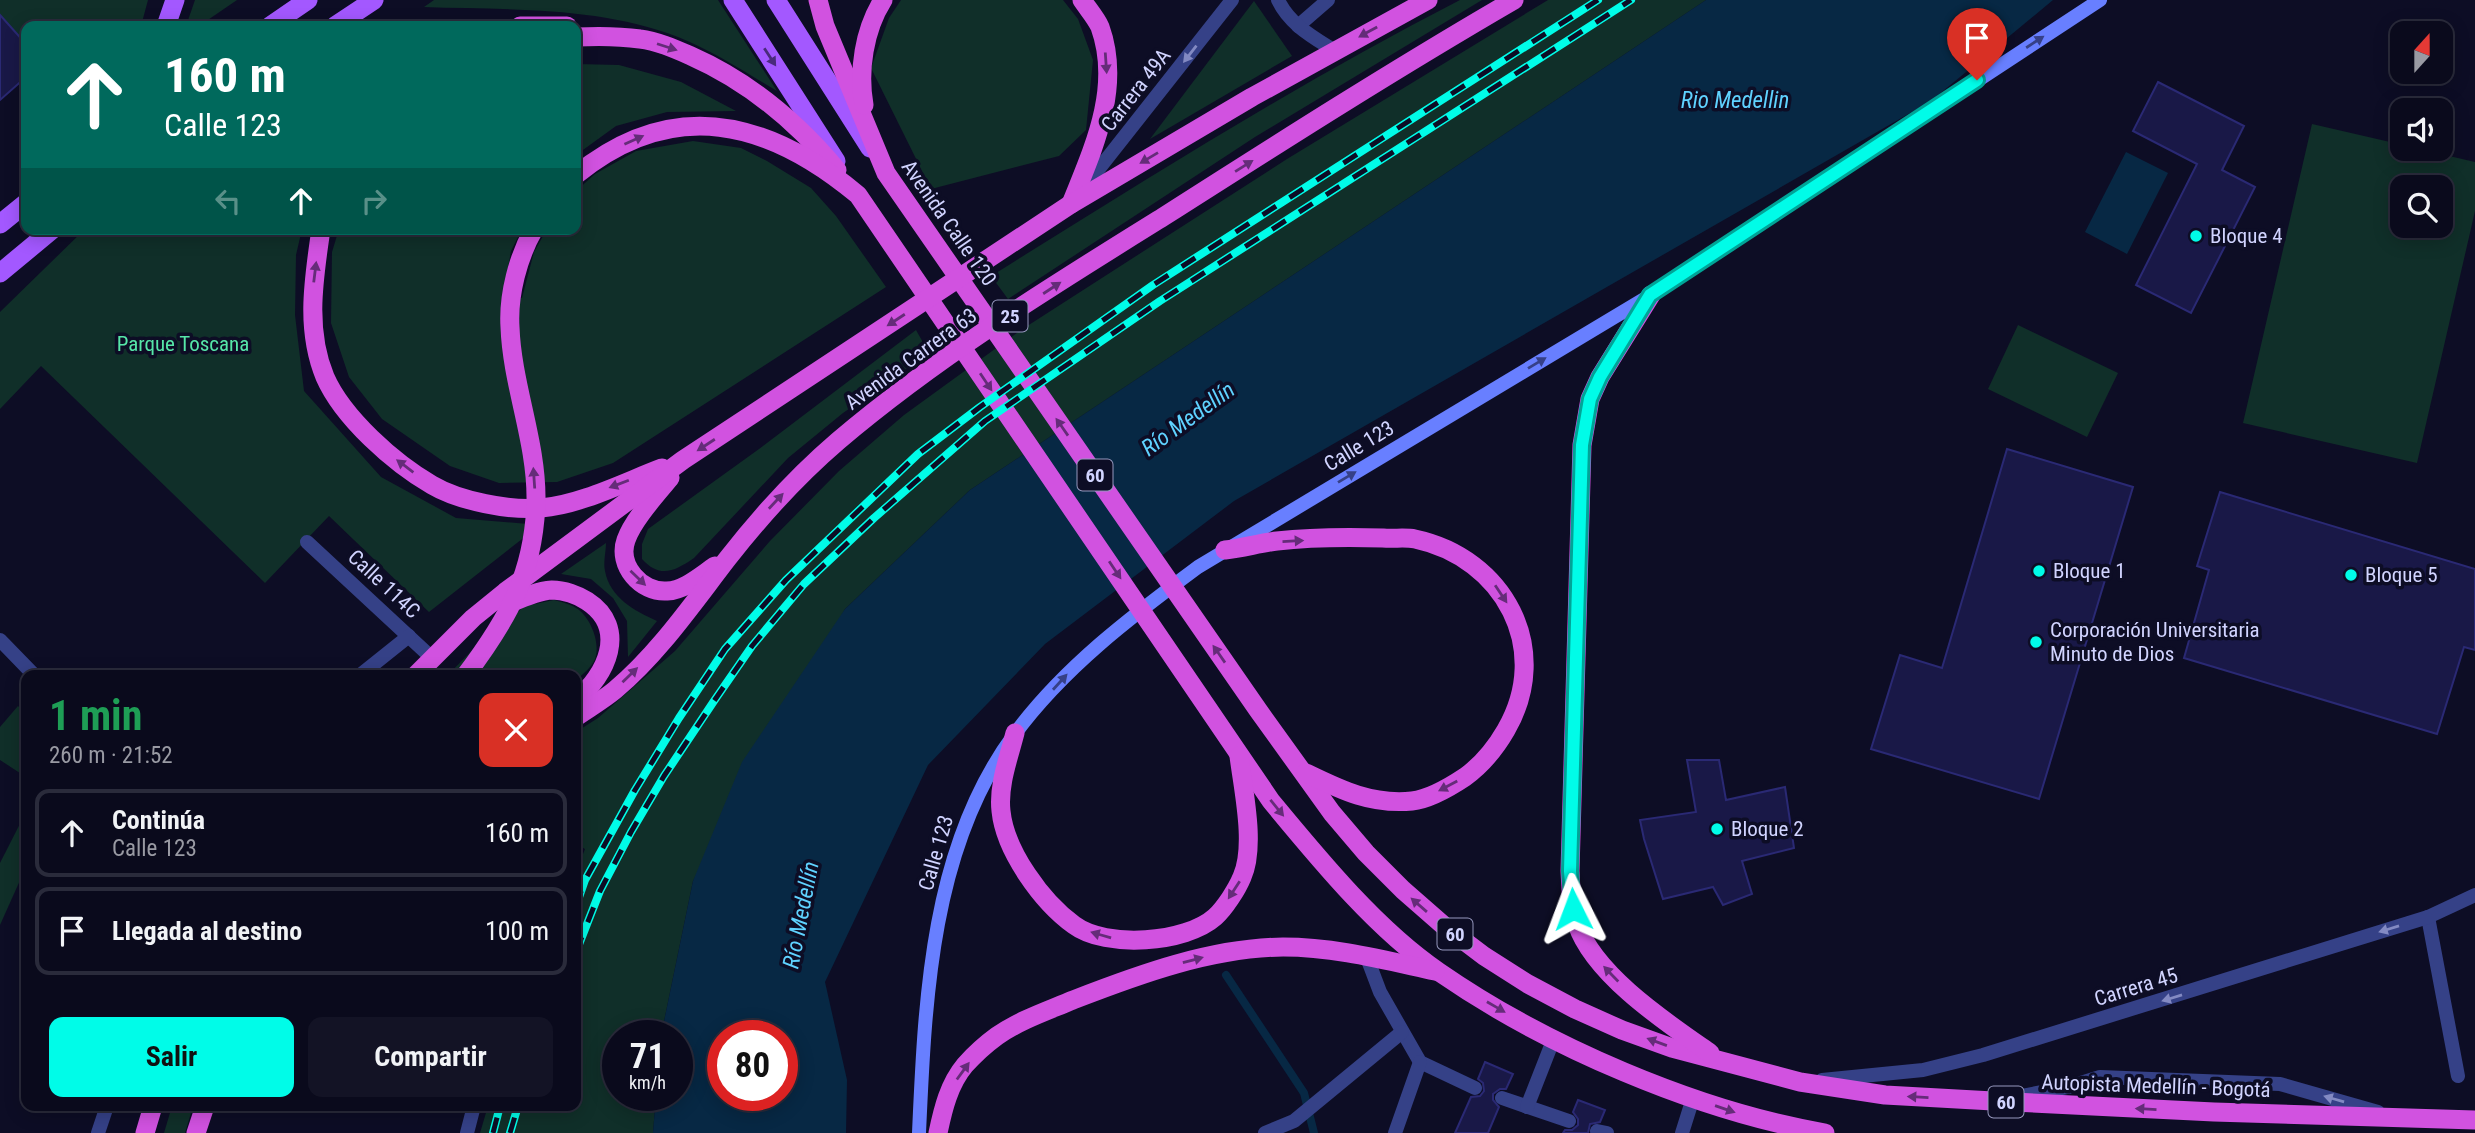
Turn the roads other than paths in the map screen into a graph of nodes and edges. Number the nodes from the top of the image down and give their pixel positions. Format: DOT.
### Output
graph roads {
  1 [pos="175,0"];
  2 [pos="308,0"];
  3 [pos="374,0"];
  4 [pos="733,0"];
  5 [pos="776,0"];
  6 [pos="818,0"];
  7 [pos="883,0"];
  8 [pos="1083,0"];
  9 [pos="1232,0"];
  10 [pos="1278,0"];
  11 [pos="1328,0"];
  12 [pos="1428,0"];
  13 [pos="1514,0"];
  14 [pos="2100,0"];
  15 [pos="168,21"];
  16 [pos="277,21"];
  17 [pos="342,21"];
  18 [pos="1298,26"];
  19 [pos="581,27"];
  20 [pos="581,37"];
  21 [pos="641,39"];
  22 [pos="1335,51"];
  23 [pos="581,172"];
  24 [pos="886,173"];
  25 [pos="858,195"];
  26 [pos="1071,204"];
  27 [pos="21,207"];
  28 [pos="0,224"];
  29 [pos="46,235"];
  30 [pos="320,235"];
  31 [pos="532,235"];
  32 [pos="0,273"];
  33 [pos="1650,295"];
  34 [pos="683,460"];
  35 [pos="307,542"];
  36 [pos="1225,550"];
  37 [pos="730,556"];
  38 [pos="473,618"];
  39 [pos="409,636"];
  40 [pos="0,640"];
  41 [pos="432,658"];
  42 [pos="29,670"];
  43 [pos="366,670"];
  44 [pos="421,670"];
  45 [pos="469,670"];
  46 [pos="581,696"];
  47 [pos="1258,710"];
  48 [pos="581,713"];
  49 [pos="1015,733"];
  50 [pos="1233,743"];
  51 [pos="1301,771"];
  52 [pos="2475,894"];
  53 [pos="2428,917"];
  54 [pos="1366,955"];
  55 [pos="1437,971"];
  56 [pos="1402,1032"];
  57 [pos="1554,1038"];
  58 [pos="1722,1061"];
  59 [pos="1420,1062"];
  60 [pos="2458,1076"];
  61 [pos="1800,1082"];
  62 [pos="1475,1088"];
  63 [pos="1502,1098"];
  64 [pos="1693,1098"];
  65 [pos="1993,1101"];
  66 [pos="1527,1107"];
  67 [pos="105,1111"];
  68 [pos="152,1111"];
  69 [pos="203,1111"];
  70 [pos="473,1111"];
  71 [pos="2400,1118"];
  72 [pos="2475,1120"];
  73 [pos="1569,1121"];
  74 [pos="1781,1129"];
  75 [pos="98,1133"];
  76 [pos="145,1133"];
  77 [pos="196,1133"];
  78 [pos="467,1133"];
  79 [pos="919,1133"];
  80 [pos="938,1133"];
  81 [pos="1265,1133"];
  82 [pos="1395,1133"];
  83 [pos="1682,1133"];
  84 [pos="1825,1133"];
  1 -- 15 [label="main road"];
  2 -- 16 [label="main road"];
  3 -- 17 [label="main road"];
  4 -- 25 [label="main road, one-way"];
  5 -- 24 [label="main road, Avenida Calle 120"];
  6 -- 24 [label="highway"];
  7 -- 24 [label="highway"];
  8 -- 26 [label="highway, one-way"];
  9 -- 26 [label="street, Carrera 49A, one-way"];
  10 -- 18 [label="street"];
  11 -- 18 [label="street"];
  12 -- 22 [label="highway, Avenida Carrera 63, one-way"];
  37 -- 13 [label="highway, Avenida Carrera 63 / 25, one-way"];
  33 -- 14 [label="main road, Calle 123, one-way"];
  18 -- 22 [label="street"];
  19 -- 21 [label="highway"];
  20 -- 21 [label="highway"];
  21 -- 25 [label="highway, one-way"];
  22 -- 26 [label="highway, Avenida Carrera 63, one-way"];
  23 -- 25 [label="highway, one-way"];
  47 -- 24 [label="highway, Avenida Calle 120 / 60, one-way"];
  25 -- 50 [label="highway, 60, one-way"];
  26 -- 34 [label="highway, Avenida Carrera 63, one-way"];
  27 -- 28 [label="main road"];
  29 -- 32 [label="main road"];
  34 -- 30 [label="highway, one-way"];
  45 -- 31 [label="highway, one-way"];
  36 -- 33 [label="main road, Calle 123, one-way"];
  58 -- 33 [label="highway, one-way"];
  34 -- 37 [label="highway, one-way"];
  34 -- 38 [label="highway, Avenida Carrera 63"];
  35 -- 39 [label="street, Calle 114C"];
  49 -- 36 [label="main road, Calle 123, one-way"];
  36 -- 51 [label="highway, one-way"];
  48 -- 37 [label="highway, Avenida Carrera 63 / 25, one-way"];
  38 -- 41 [label="highway, Avenida Carrera 63"];
  38 -- 46 [label="highway"];
  39 -- 41 [label="street, Calle 114C"];
  39 -- 43 [label="street"];
  40 -- 42 [label="street"];
  41 -- 44 [label="highway, Avenida Carrera 63"];
  47 -- 51 [label="highway, Autopista Medellín - Bogotá / 60"];
  50 -- 49 [label="highway, one-way"];
  49 -- 79 [label="main road, Calle 123"];
  50 -- 55 [label="highway, 60, one-way"];
  58 -- 51 [label="highway, Autopista Medellín - Bogotá / 60, one-way"];
  52 -- 53 [label="street, Carrera 45"];
  53 -- 60 [label="street"];
  53 -- 61 [label="street, Carrera 45, one-way"];
  54 -- 55 [label="highway"];
  54 -- 56 [label="street"];
  80 -- 54 [label="highway, one-way"];
  55 -- 57 [label="highway, 60, one-way"];
  56 -- 59 [label="street"];
  56 -- 81 [label="street"];
  57 -- 64 [label="highway, 60"];
  57 -- 66 [label="street"];
  58 -- 61 [label="highway, Autopista Medellín - Bogotá / 60"];
  59 -- 62 [label="street"];
  59 -- 82 [label="street"];
  65 -- 61 [label="highway, Autopista Medellín - Bogotá / 60, one-way"];
  63 -- 66 [label="street"];
  64 -- 74 [label="highway, 60, one-way"];
  64 -- 83 [label="street"];
  71 -- 65 [label="highway, Autopista Medellín - Bogotá / 60, one-way"];
  71 -- 65 [label="street, one-way"];
  66 -- 73 [label="street"];
  67 -- 75 [label="street"];
  68 -- 76 [label="highway"];
  69 -- 77 [label="highway"];
  70 -- 78 [label="street"];
  71 -- 72 [label="highway, Autopista Medellín - Bogotá / 60"];
  74 -- 84 [label="highway, 60"];
}
